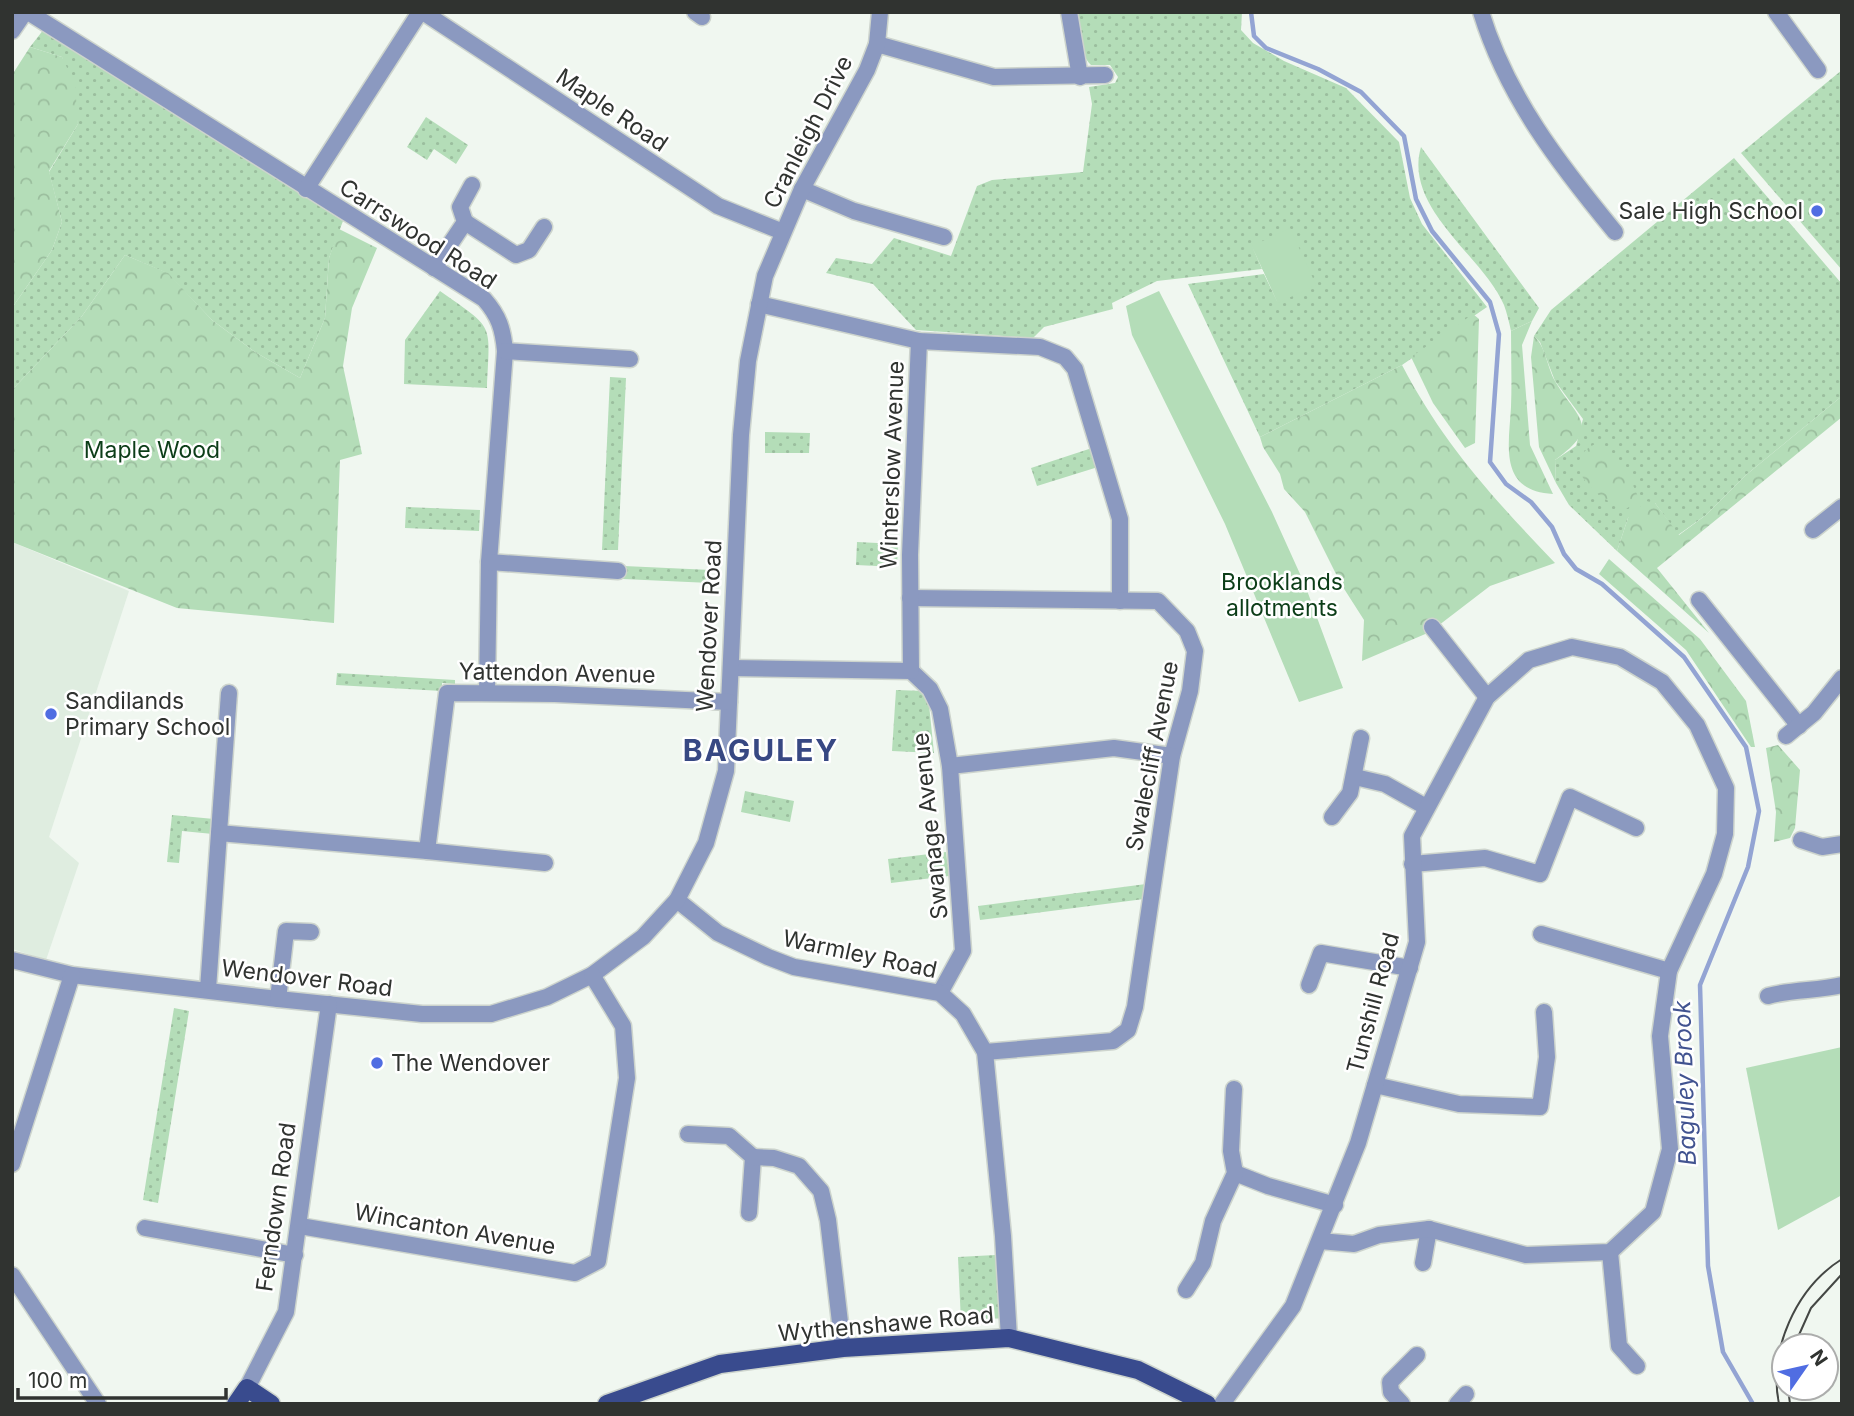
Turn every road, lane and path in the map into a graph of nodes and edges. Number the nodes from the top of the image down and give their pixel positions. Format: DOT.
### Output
graph roads {
  1 [pos="26,12"];
  2 [pos="421,12"];
  3 [pos="880,12"];
  4 [pos="1069,12"];
  5 [pos="1481,12"];
  6 [pos="1776,12"];
  7 [pos="12,31"];
  8 [pos="877,44"];
  9 [pos="1818,70"];
  10 [pos="1105,75"];
  11 [pos="1080,77"];
  12 [pos="472,185"];
  13 [pos="306,189"];
  14 [pos="802,189"];
  15 [pos="465,222"];
  16 [pos="544,227"];
  17 [pos="783,232"];
  18 [pos="1615,232"];
  19 [pos="944,237"];
  20 [pos="434,268"];
  21 [pos="759,304"];
  22 [pos="919,341"];
  23 [pos="505,351"];
  24 [pos="630,359"];
  25 [pos="1842,507"];
  26 [pos="1813,530"];
  27 [pos="489,562"];
  28 [pos="618,571"];
  29 [pos="910,598"];
  30 [pos="1699,600"];
  31 [pos="1120,601"];
  32 [pos="1432,626"];
  33 [pos="731,668"];
  34 [pos="911,671"];
  35 [pos="1842,678"];
  36 [pos="487,692"];
  37 [pos="229,693"];
  38 [pos="1487,697"];
  39 [pos="729,702"];
  40 [pos="1361,738"];
  41 [pos="1172,757"];
  42 [pos="950,766"];
  43 [pos="1355,777"];
  44 [pos="1426,807"];
  45 [pos="1332,817"];
  46 [pos="1636,828"];
  47 [pos="219,833"];
  48 [pos="1801,840"];
  49 [pos="1842,844"];
  50 [pos="427,851"];
  51 [pos="545,863"];
  52 [pos="1412,864"];
  53 [pos="677,900"];
  54 [pos="311,932"];
  55 [pos="1542,934"];
  56 [pos="12,960"];
  57 [pos="1410,968"];
  58 [pos="1669,971"];
  59 [pos="72,975"];
  60 [pos="592,975"];
  61 [pos="1309,985"];
  62 [pos="1842,985"];
  63 [pos="208,989"];
  64 [pos="940,993"];
  65 [pos="1768,996"];
  66 [pos="278,999"];
  67 [pos="329,1004"];
  68 [pos="1544,1012"];
  69 [pos="985,1052"];
  70 [pos="1376,1085"];
  71 [pos="1234,1088"];
  72 [pos="688,1134"];
  73 [pos="753,1157"];
  74 [pos="12,1164"];
  75 [pos="1236,1173"];
  76 [pos="1335,1205"];
  77 [pos="749,1213"];
  78 [pos="300,1226"];
  79 [pos="145,1228"];
  80 [pos="1429,1229"];
  81 [pos="1320,1241"];
  82 [pos="1610,1252"];
  83 [pos="295,1255"];
  84 [pos="1423,1263"];
  85 [pos="12,1275"];
  86 [pos="1186,1290"];
  87 [pos="1009,1338"];
  88 [pos="843,1348"];
  89 [pos="1417,1354"];
  90 [pos="1637,1366"];
  91 [pos="247,1388"];
  92 [pos="640,1398"];
  93 [pos="98,1404"];
  94 [pos="236,1404"];
  95 [pos="271,1404"];
  96 [pos="607,1404"];
  97 [pos="1207,1404"];
  98 [pos="1222,1404"];
  99 [pos="1402,1404"];
  1 -- 7 [label="street"];
  1 -- 13 [label="street, Carrswood Road"];
  2 -- 13 [label="street"];
  2 -- 17 [label="street, Maple Road"];
  3 -- 8 [label="street, Cranleigh Drive"];
  4 -- 11 [label="street"];
  5 -- 18 [label="street"];
  6 -- 9 [label="street"];
  8 -- 11 [label="street"];
  8 -- 14 [label="street, Cranleigh Drive"];
  10 -- 11 [label="street"];
  12 -- 15 [label="street"];
  13 -- 20 [label="street, Carrswood Road"];
  14 -- 17 [label="street, Cranleigh Drive"];
  14 -- 19 [label="street"];
  15 -- 16 [label="street"];
  15 -- 20 [label="street"];
  17 -- 21 [label="street, Wendover Road"];
  20 -- 23 [label="street, Carrswood Road"];
  21 -- 22 [label="street, Winterslow Avenue"];
  21 -- 33 [label="street, Wendover Road"];
  22 -- 29 [label="street, Winterslow Avenue"];
  22 -- 31 [label="street"];
  23 -- 24 [label="street"];
  23 -- 27 [label="street, Carrswood Road"];
  25 -- 26 [label="street"];
  27 -- 28 [label="street"];
  27 -- 36 [label="street, Carrswood Road"];
  29 -- 31 [label="street, Swalecliff Avenue"];
  29 -- 34 [label="street, Winterslow Avenue"];
  30 -- 35 [label="street"];
  31 -- 41 [label="street, Swalecliff Avenue"];
  32 -- 38 [label="street"];
  33 -- 34 [label="street"];
  33 -- 39 [label="street, Wendover Road"];
  34 -- 42 [label="street, Swanage Avenue"];
  36 -- 39 [label="street, Yattendon Avenue"];
  36 -- 50 [label="street, Yattendon Avenue"];
  37 -- 47 [label="street"];
  38 -- 44 [label="street, Tunshill Road"];
  38 -- 58 [label="street, Tunshill Road"];
  39 -- 53 [label="street, Wendover Road"];
  40 -- 43 [label="street"];
  41 -- 42 [label="street"];
  41 -- 69 [label="street, Swalecliff Avenue"];
  42 -- 64 [label="street, Swanage Avenue"];
  43 -- 44 [label="street"];
  43 -- 45 [label="street"];
  44 -- 52 [label="street, Tunshill Road"];
  46 -- 52 [label="street"];
  47 -- 50 [label="street"];
  47 -- 63 [label="street"];
  48 -- 49 [label="street"];
  50 -- 51 [label="street"];
  52 -- 57 [label="street, Tunshill Road"];
  53 -- 60 [label="street, Wendover Road"];
  53 -- 64 [label="street, Warmley Road"];
  54 -- 66 [label="street"];
  55 -- 58 [label="street"];
  56 -- 59 [label="street, Wendover Road"];
  57 -- 61 [label="street"];
  57 -- 70 [label="street, Tunshill Road"];
  58 -- 82 [label="street"];
  59 -- 63 [label="street, Wendover Road"];
  59 -- 74 [label="street"];
  60 -- 67 [label="street, Wendover Road"];
  60 -- 78 [label="street, Wincanton Avenue"];
  62 -- 65 [label="street"];
  63 -- 66 [label="street, Wendover Road"];
  64 -- 69 [label="street, Warmley Road"];
  66 -- 67 [label="street, Wendover Road"];
  67 -- 78 [label="street, Ferndown Road"];
  68 -- 70 [label="street"];
  69 -- 87 [label="street, Warmley Road"];
  70 -- 76 [label="street, Tunshill Road"];
  71 -- 75 [label="street"];
  72 -- 73 [label="street"];
  73 -- 77 [label="street"];
  73 -- 88 [label="street"];
  75 -- 76 [label="street"];
  75 -- 86 [label="street"];
  76 -- 81 [label="street, Tunshill Road"];
  78 -- 83 [label="street, Ferndown Road"];
  79 -- 83 [label="street"];
  80 -- 81 [label="street"];
  80 -- 82 [label="street"];
  80 -- 84 [label="street"];
  81 -- 98 [label="street, Tunshill Road"];
  82 -- 90 [label="street"];
  83 -- 91 [label="street, Ferndown Road"];
  85 -- 93 [label="street"];
  87 -- 88 [label="main road, Wythenshawe Road"];
  87 -- 97 [label="main road, Wythenshawe Road"];
  88 -- 92 [label="main road, Wythenshawe Road"];
  89 -- 99 [label="street"];
  91 -- 94 [label="main road, Ferndown Road"];
  91 -- 95 [label="main road"];
  92 -- 96 [label="main road, Wythenshawe Road"];
}
